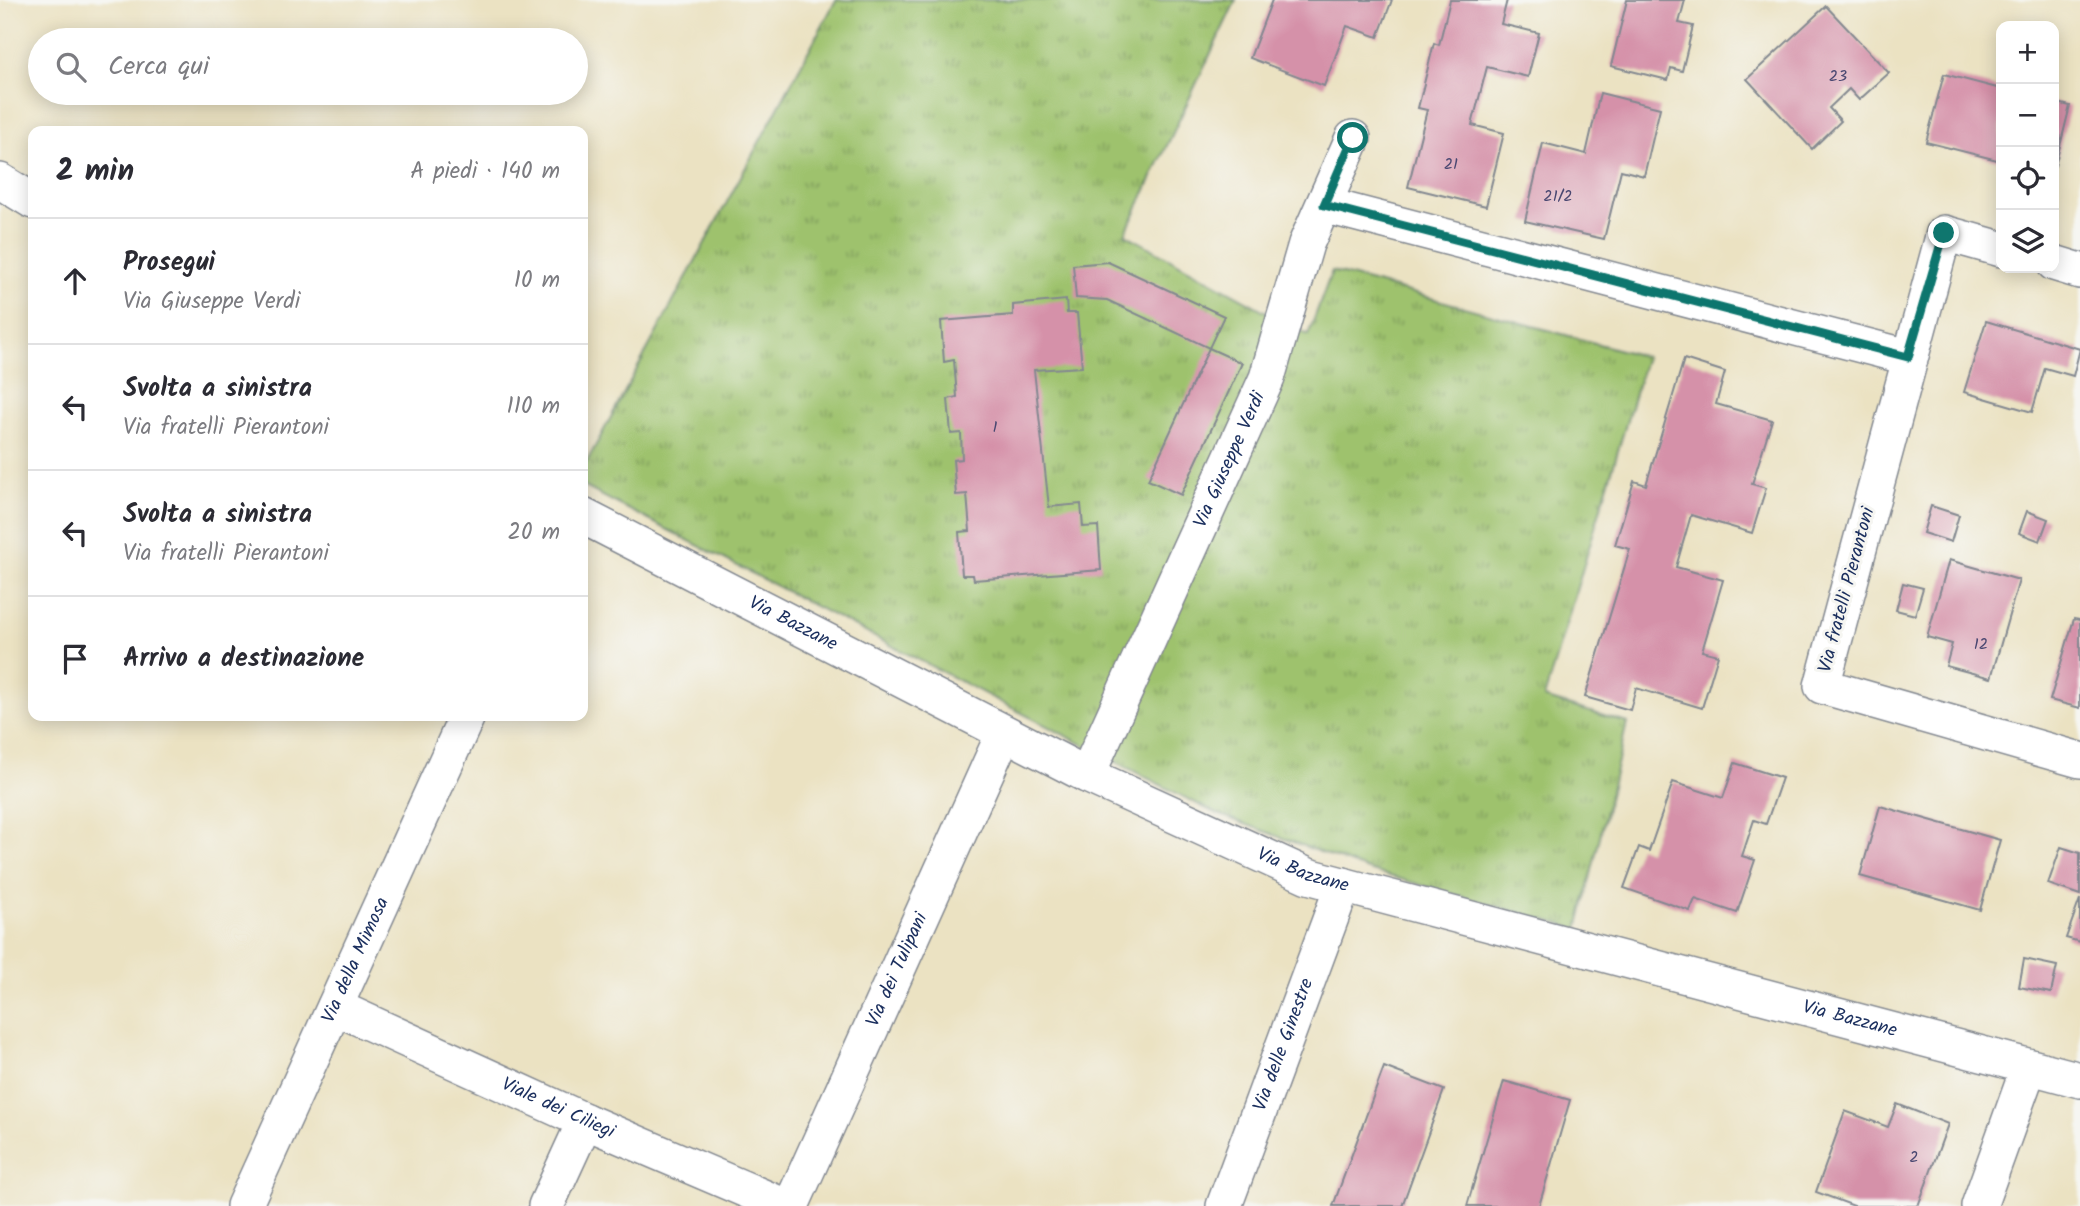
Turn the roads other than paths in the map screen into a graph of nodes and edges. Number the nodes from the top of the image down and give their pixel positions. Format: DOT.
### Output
graph roads {
  1 [pos="1353,138"];
  2 [pos="0,181"];
  3 [pos="28,198"];
  4 [pos="1324,205"];
  5 [pos="1996,248"];
  6 [pos="2059,265"];
  7 [pos="2080,271"];
  8 [pos="1908,357"];
  9 [pos="588,519"];
  10 [pos="465,721"];
  11 [pos="1004,733"];
  12 [pos="2080,760"];
  13 [pos="1087,775"];
  14 [pos="1343,885"];
  15 [pos="335,1007"];
  16 [pos="2029,1067"];
  17 [pos="2080,1080"];
  18 [pos="584,1121"];
  19 [pos="244,1206"];
  20 [pos="546,1206"];
  21 [pos="784,1206"];
  22 [pos="791,1206"];
  23 [pos="1224,1206"];
  24 [pos="1979,1206"];
  1 -- 4 [label="street, Via Giuseppe Verdi"];
  2 -- 3 [label="street"];
  4 -- 8 [label="street"];
  4 -- 13 [label="street, Via Giuseppe Verdi"];
  5 -- 8 [label="street, Via fratelli Pierantoni"];
  6 -- 7 [label="street"];
  8 -- 12 [label="street, Via fratelli Pierantoni"];
  9 -- 11 [label="street, Via Bazzane"];
  10 -- 15 [label="street, Via della Mimosa"];
  11 -- 13 [label="street, Via Bazzane"];
  11 -- 22 [label="street, Via dei Tulipani"];
  13 -- 14 [label="street, Via Bazzane"];
  14 -- 16 [label="street, Via Bazzane"];
  14 -- 23 [label="street, Via delle Ginestre"];
  15 -- 18 [label="street, Viale dei Ciliegi"];
  15 -- 19 [label="street, Via della Mimosa"];
  16 -- 17 [label="street, Via Bazzane"];
  16 -- 24 [label="street"];
  18 -- 20 [label="street"];
  18 -- 21 [label="street, Viale dei Ciliegi"];
}
